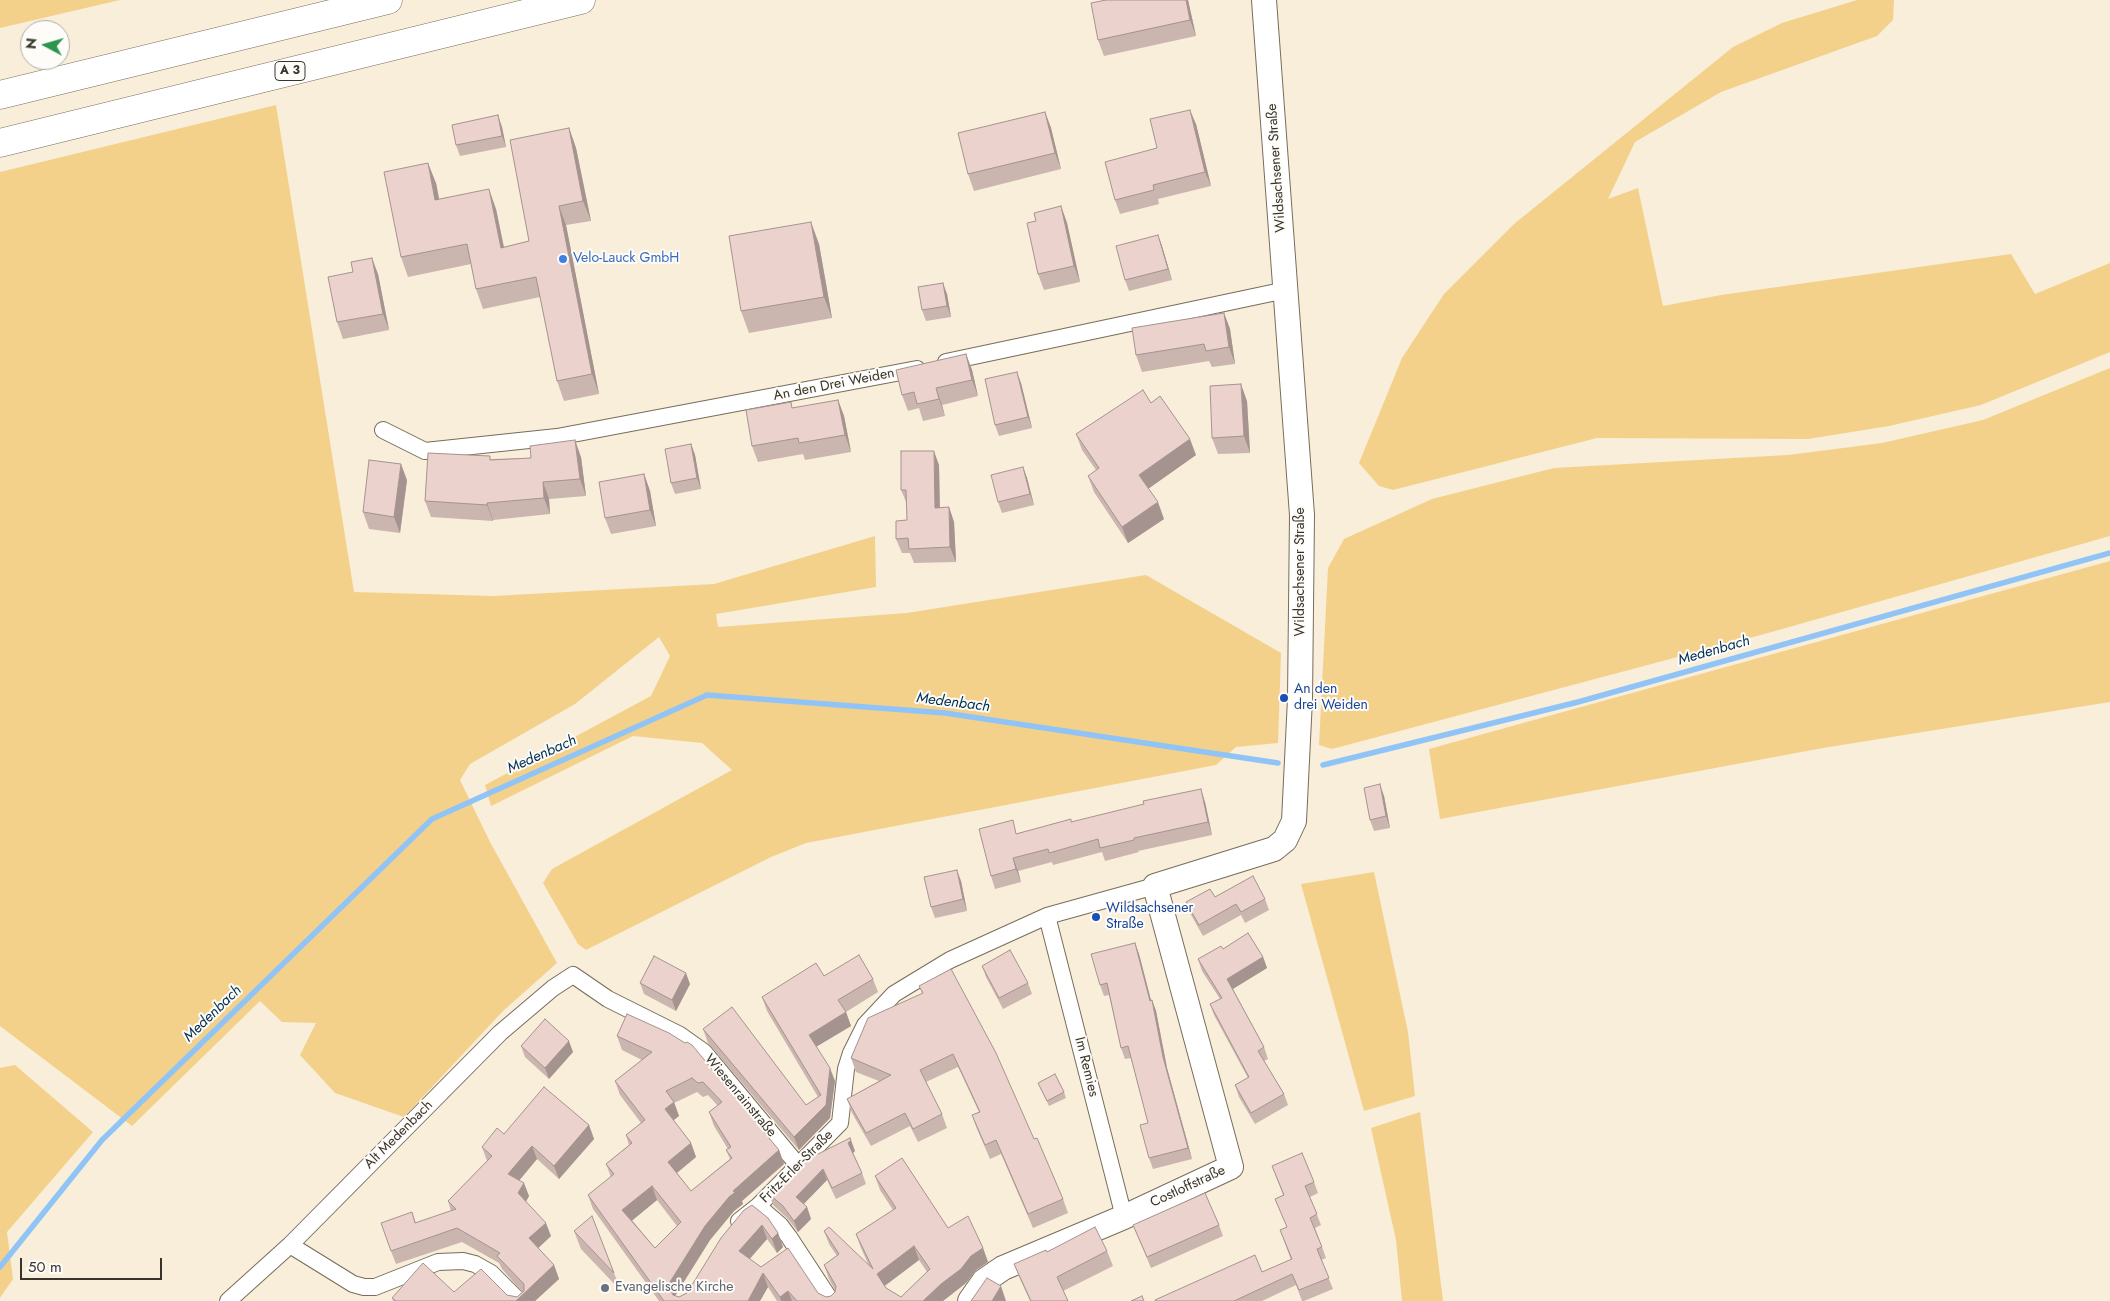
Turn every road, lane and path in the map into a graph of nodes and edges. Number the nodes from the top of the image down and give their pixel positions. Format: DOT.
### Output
graph roads {
  1 [pos="388,0"];
  2 [pos="581,0"];
  3 [pos="1264,0"];
  4 [pos="0,95"];
  5 [pos="0,143"];
  6 [pos="1286,290"];
  7 [pos="382,430"];
  8 [pos="1156,886"];
  9 [pos="1048,916"];
  10 [pos="573,975"];
  11 [pos="894,994"];
  12 [pos="797,1164"];
  13 [pos="758,1206"];
  14 [pos="1124,1217"];
  15 [pos="728,1235"];
  16 [pos="290,1244"];
  17 [pos="228,1301"];
  18 [pos="519,1301"];
  19 [pos="831,1301"];
  20 [pos="970,1301"];
  1 -- 4 [label="highway"];
  2 -- 5 [label="highway, A 3"];
  3 -- 6 [label="main road, Wildsachsener Straße"];
  6 -- 7 [label="street, An den Drei Weiden"];
  6 -- 8 [label="main road, Wildsachsener Straße"];
  8 -- 9 [label="street, Wildsachsener Straße"];
  8 -- 14 [label="main road, Costloffstraße"];
  9 -- 11 [label="street, Wildsachsener Straße"];
  9 -- 14 [label="street, Im Remies"];
  10 -- 12 [label="street, Wiesenrainstraße"];
  10 -- 16 [label="street, Alt Medenbach"];
  11 -- 12 [label="street, Fritz-Erler-Straße"];
  12 -- 13 [label="street, Fritz-Erler-Straße"];
  13 -- 15 [label="street, Fritz-Erler-Straße"];
  13 -- 19 [label="street"];
  14 -- 20 [label="main road, Costloffstraße"];
  16 -- 17 [label="street, Alt Medenbach"];
  16 -- 18 [label="street"];
}
